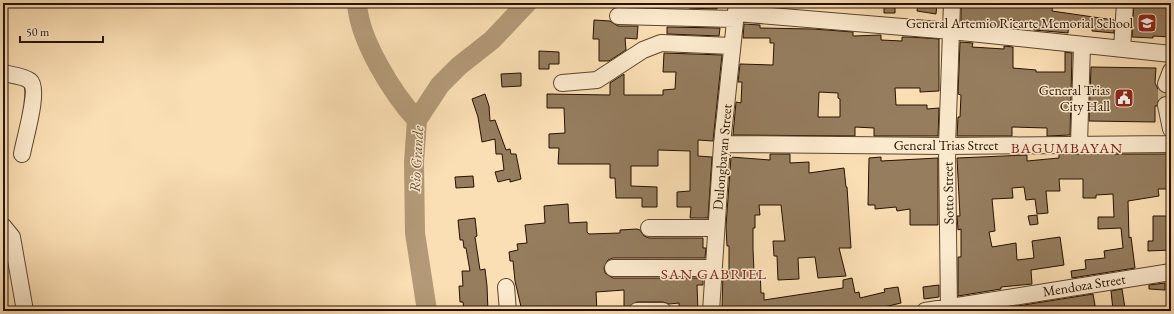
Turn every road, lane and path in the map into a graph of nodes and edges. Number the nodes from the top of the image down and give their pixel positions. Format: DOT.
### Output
graph roads {
  1 [pos="952,3"];
  2 [pos="1125,3"];
  3 [pos="736,12"];
  4 [pos="618,16"];
  5 [pos="951,31"];
  6 [pos="1082,45"];
  7 [pos="732,46"];
  8 [pos="1122,49"];
  9 [pos="1171,54"];
  10 [pos="3,73"];
  11 [pos="562,84"];
  12 [pos="1166,105"];
  13 [pos="1171,129"];
  14 [pos="722,144"];
  15 [pos="1079,144"];
  16 [pos="1171,144"];
  17 [pos="947,146"];
  18 [pos="22,154"];
  19 [pos="3,226"];
  20 [pos="649,228"];
  21 [pos="716,228"];
  22 [pos="613,268"];
  23 [pos="714,268"];
  24 [pos="1171,272"];
  25 [pos="506,287"];
  26 [pos="949,309"];
  27 [pos="25,311"];
  28 [pos="508,311"];
  29 [pos="637,311"];
  30 [pos="663,311"];
  31 [pos="711,311"];
  32 [pos="926,311"];
  1 -- 5 [label="street, Sotto Street"];
  2 -- 8 [label="street"];
  3 -- 4 [label="street"];
  3 -- 5 [label="street"];
  3 -- 7 [label="street, Dulongbayan Street"];
  5 -- 6 [label="street"];
  5 -- 17 [label="street, Sotto Street"];
  6 -- 8 [label="street"];
  6 -- 15 [label="street"];
  7 -- 11 [label="street"];
  7 -- 14 [label="street, Dulongbayan Street"];
  8 -- 9 [label="street"];
  10 -- 18 [label="street"];
  12 -- 13 [label="street"];
  14 -- 17 [label="street, General Trias Street"];
  14 -- 21 [label="street, Dulongbayan Street"];
  15 -- 16 [label="street, General Trias Street"];
  15 -- 17 [label="street, General Trias Street"];
  17 -- 26 [label="street, Sotto Street"];
  19 -- 27 [label="street"];
  20 -- 21 [label="street"];
  21 -- 23 [label="street, Dulongbayan Street"];
  22 -- 23 [label="street"];
  23 -- 31 [label="street, Dulongbayan Street"];
  24 -- 26 [label="street, Mendoza Street"];
  25 -- 28 [label="street"];
  26 -- 32 [label="street, Mendoza Street"];
  29 -- 30 [label="street"];
}
